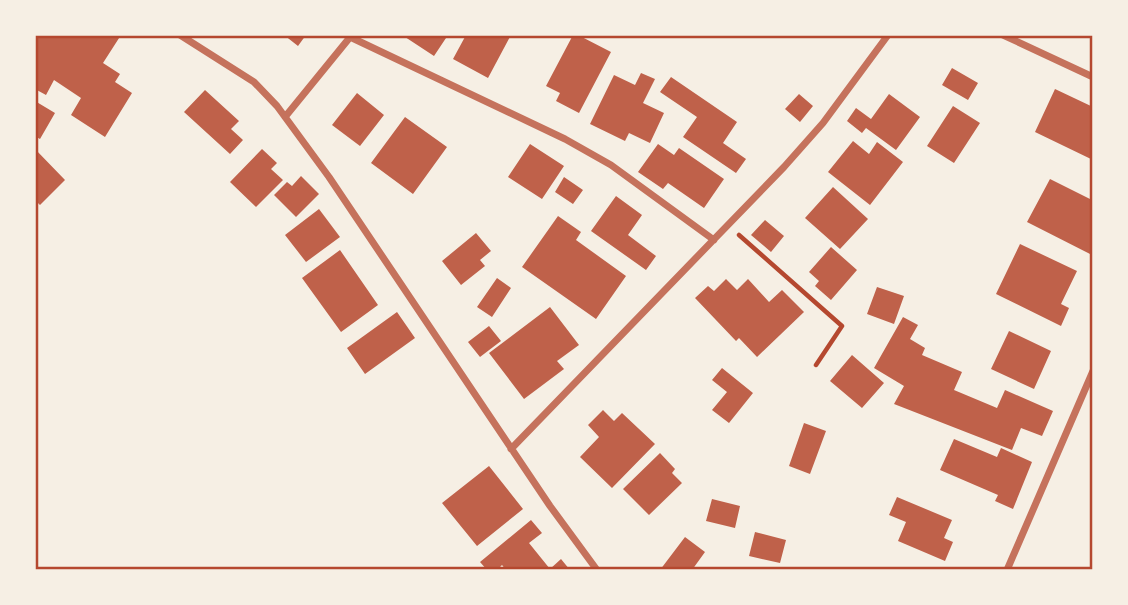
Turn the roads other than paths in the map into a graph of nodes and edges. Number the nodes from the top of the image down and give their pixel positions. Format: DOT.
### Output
graph roads {
  1 [pos="180,35"];
  2 [pos="888,35"];
  3 [pos="1003,35"];
  4 [pos="350,36"];
  5 [pos="1093,77"];
  6 [pos="285,117"];
  7 [pos="715,240"];
  8 [pos="1093,372"];
  9 [pos="511,449"];
  10 [pos="597,570"];
  11 [pos="1007,570"];
  1 -- 6 [label="street"];
  2 -- 7 [label="street"];
  3 -- 5 [label="street"];
  4 -- 6 [label="street"];
  4 -- 7 [label="street"];
  6 -- 9 [label="street"];
  7 -- 9 [label="street"];
  8 -- 11 [label="street"];
  9 -- 10 [label="street"];
}
